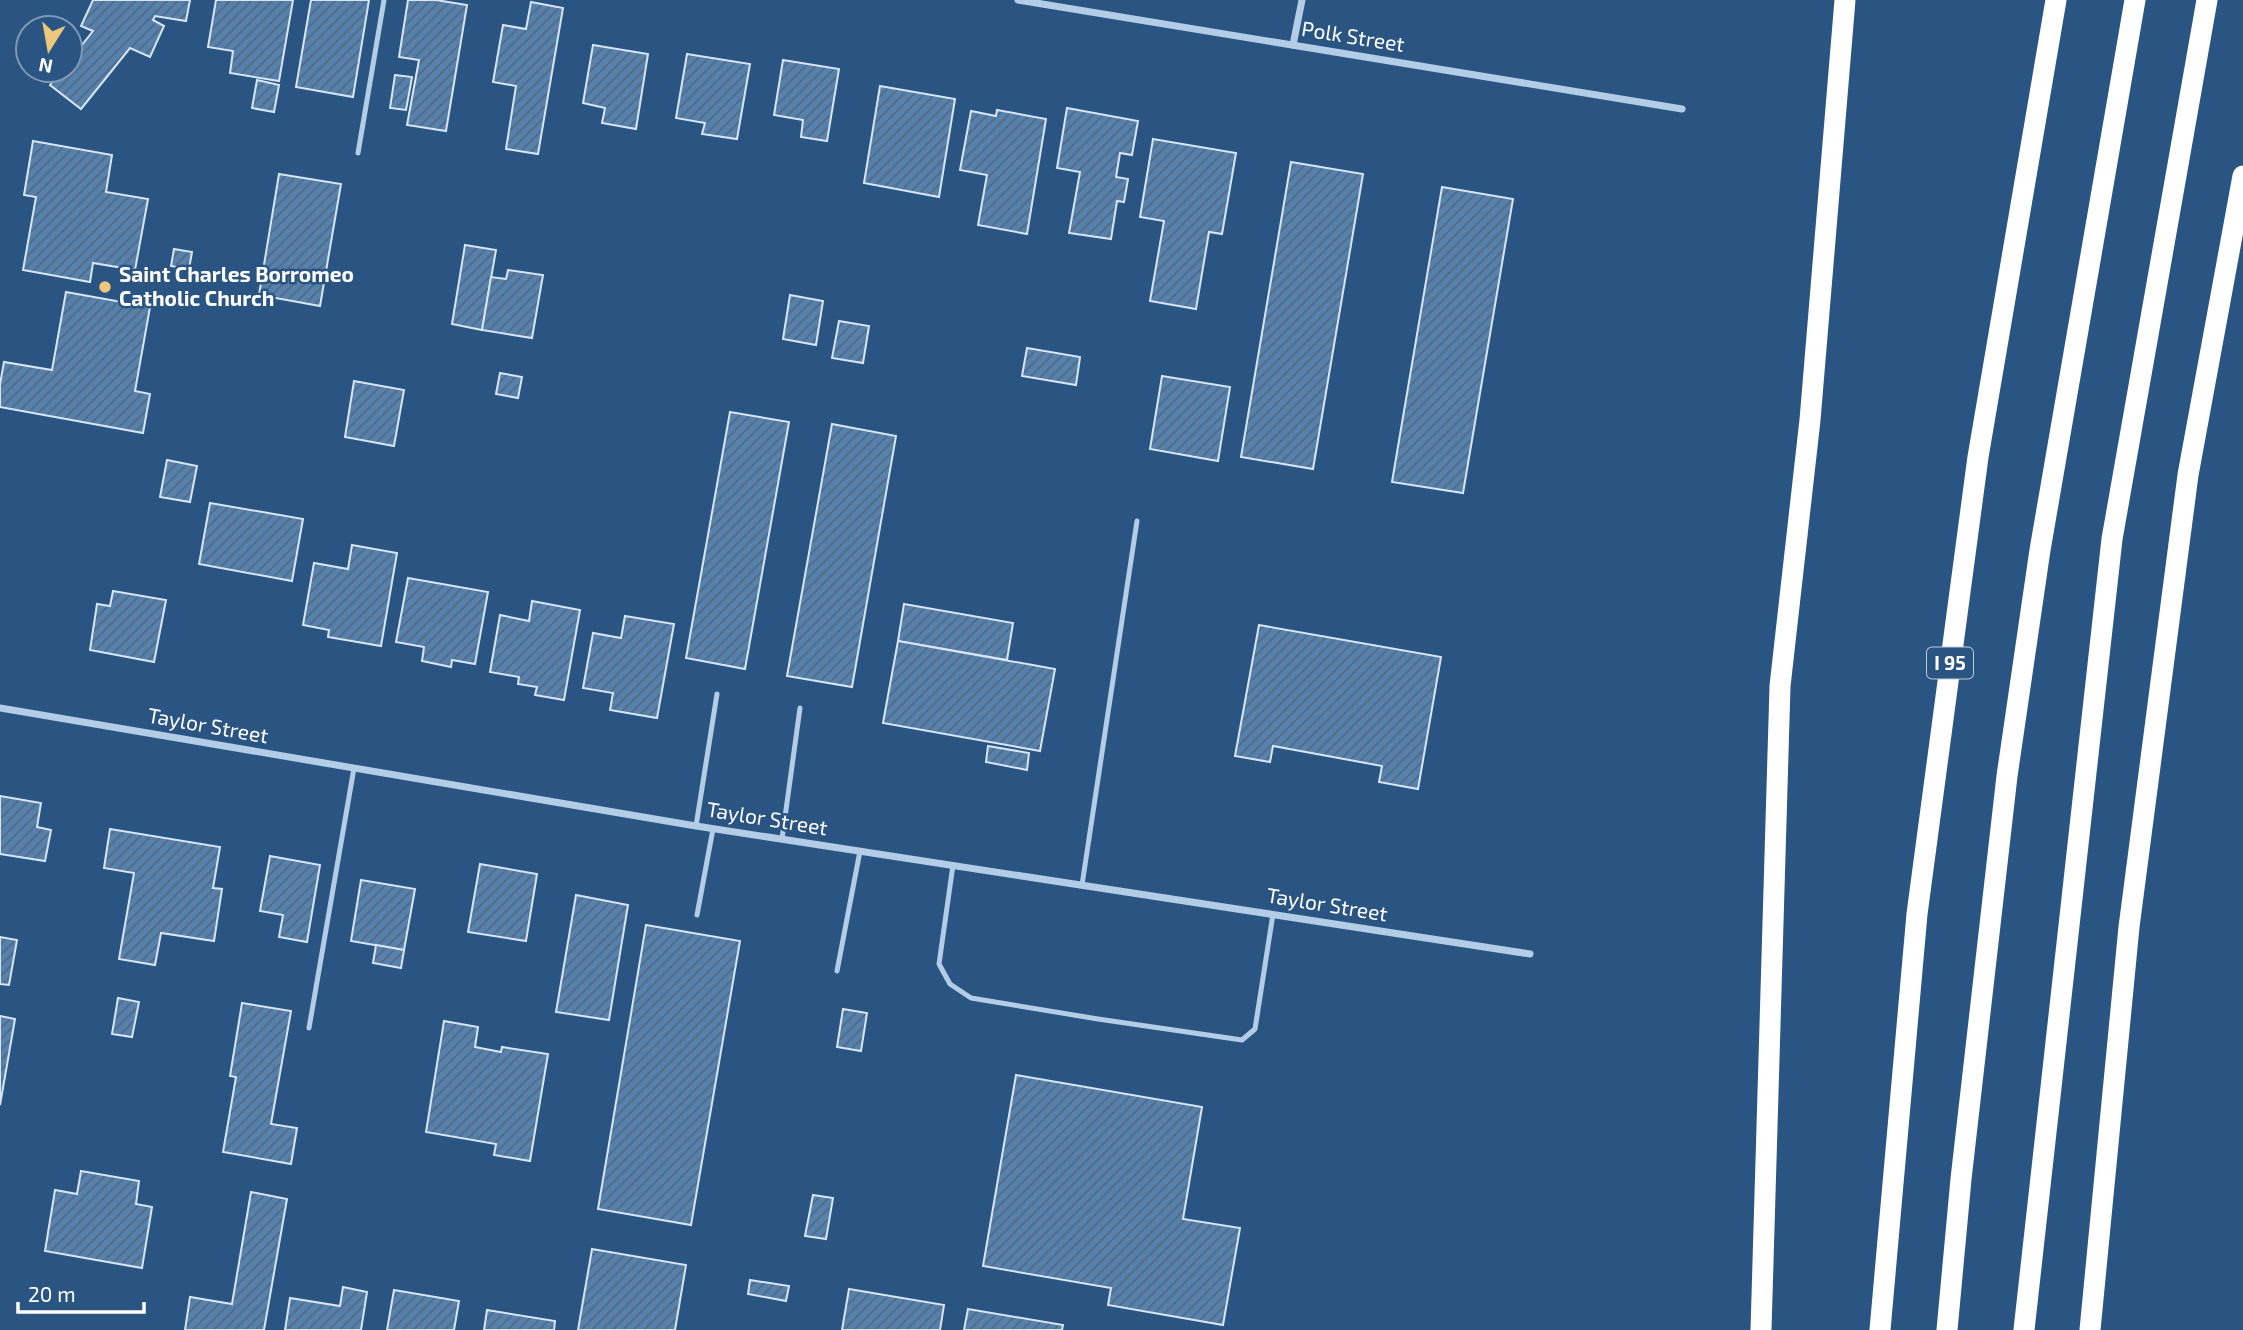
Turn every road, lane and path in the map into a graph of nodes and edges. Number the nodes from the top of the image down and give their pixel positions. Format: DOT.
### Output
graph roads {
  1 [pos="384,0"];
  2 [pos="1018,0"];
  3 [pos="1302,0"];
  4 [pos="1845,0"];
  5 [pos="2056,0"];
  6 [pos="2135,0"];
  7 [pos="2207,0"];
  8 [pos="1293,45"];
  9 [pos="1682,109"];
  10 [pos="358,153"];
  11 [pos="2243,176"];
  12 [pos="1136,521"];
  13 [pos="717,694"];
  14 [pos="0,708"];
  15 [pos="800,708"];
  16 [pos="355,768"];
  17 [pos="696,826"];
  18 [pos="713,829"];
  19 [pos="782,839"];
  20 [pos="860,851"];
  21 [pos="953,865"];
  22 [pos="1082,885"];
  23 [pos="1273,914"];
  24 [pos="697,915"];
  25 [pos="1530,954"];
  26 [pos="837,971"];
  27 [pos="309,1028"];
  28 [pos="1761,1330"];
  29 [pos="1880,1330"];
  30 [pos="1947,1330"];
  31 [pos="2024,1330"];
  32 [pos="2090,1330"];
  1 -- 10 [label="lane"];
  2 -- 8 [label="street, Polk Street"];
  3 -- 8 [label="street"];
  4 -- 28 [label="highway"];
  5 -- 29 [label="highway, I 95"];
  6 -- 30 [label="highway"];
  7 -- 31 [label="highway"];
  8 -- 9 [label="street, Polk Street"];
  11 -- 32 [label="highway"];
  12 -- 22 [label="lane"];
  13 -- 17 [label="lane"];
  14 -- 16 [label="street, Taylor Street"];
  15 -- 19 [label="lane"];
  16 -- 17 [label="street, Taylor Street"];
  16 -- 27 [label="lane"];
  17 -- 18 [label="street, Taylor Street"];
  18 -- 19 [label="street, Taylor Street"];
  18 -- 24 [label="lane"];
  19 -- 20 [label="street, Taylor Street"];
  20 -- 21 [label="street, Taylor Street"];
  20 -- 26 [label="lane"];
  21 -- 22 [label="street, Taylor Street"];
  21 -- 23 [label="lane"];
  22 -- 23 [label="street, Taylor Street"];
  23 -- 25 [label="street, Taylor Street"];
}
